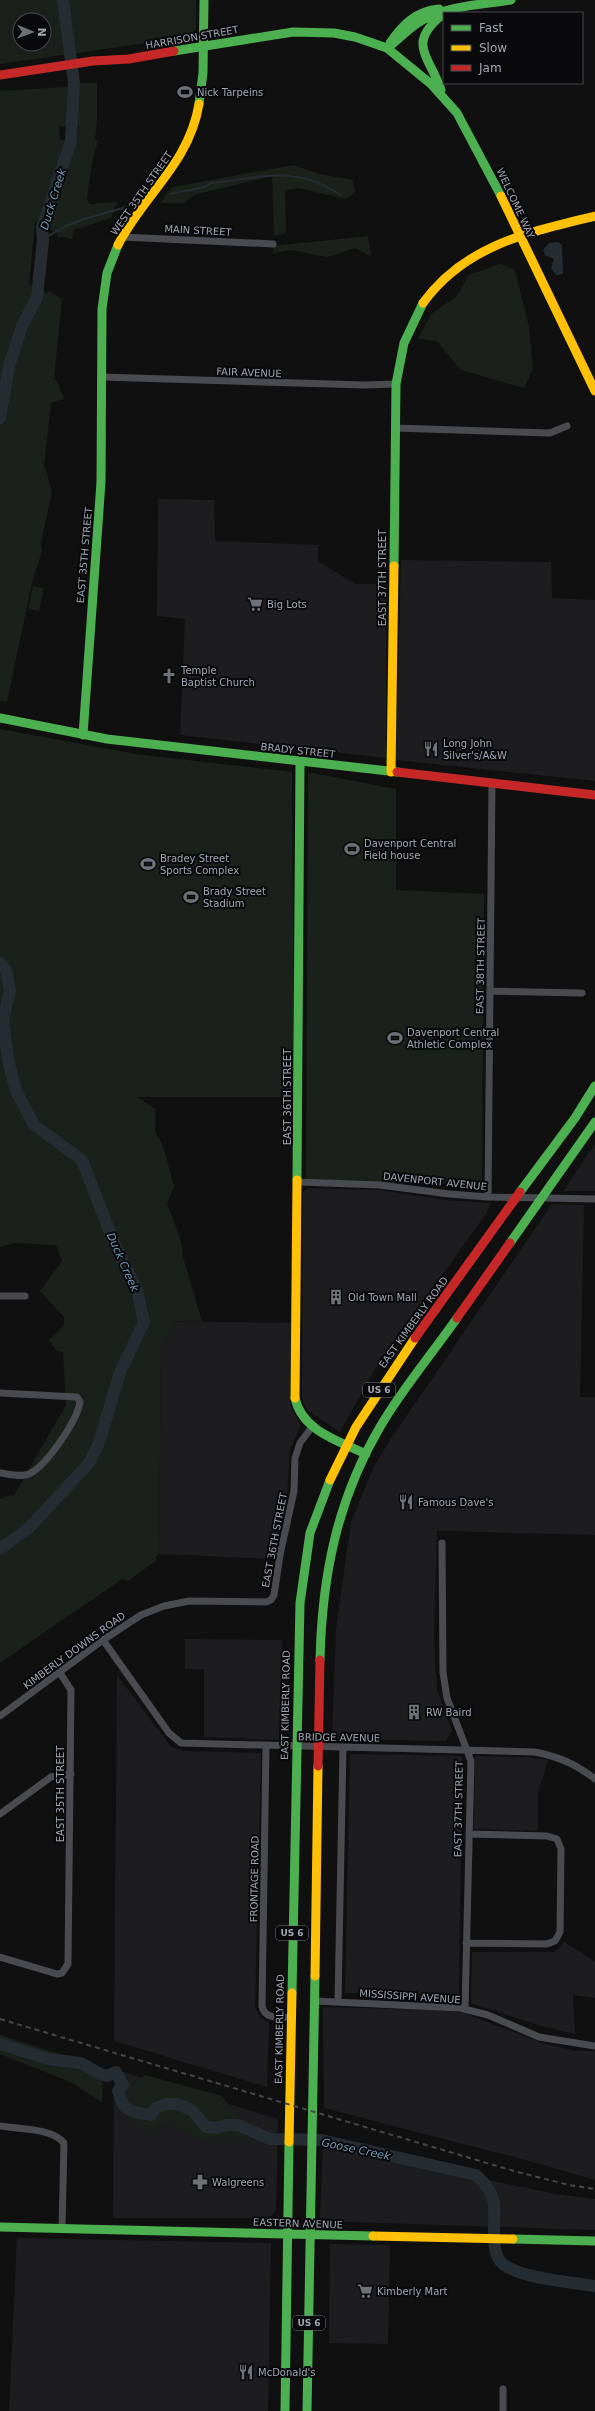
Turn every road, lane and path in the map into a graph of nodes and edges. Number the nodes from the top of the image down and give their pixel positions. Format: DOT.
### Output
graph roads {
  1 [pos="204,0"];
  2 [pos="511,0"];
  3 [pos="447,11"];
  4 [pos="443,14"];
  5 [pos="204,45"];
  6 [pos="387,48"];
  7 [pos="0,75"];
  8 [pos="443,97"];
  9 [pos="595,216"];
  10 [pos="520,235"];
  11 [pos="122,237"];
  12 [pos="273,244"];
  13 [pos="101,377"];
  14 [pos="396,384"];
  15 [pos="595,391"];
  16 [pos="567,426"];
  17 [pos="395,428"];
  18 [pos="0,718"];
  19 [pos="83,735"];
  20 [pos="300,761"];
  21 [pos="391,772"];
  22 [pos="492,783"];
  23 [pos="595,795"];
  24 [pos="490,991"];
  25 [pos="582,993"];
  26 [pos="595,1086"];
  27 [pos="595,1122"];
  28 [pos="298,1182"];
  29 [pos="488,1197"];
  30 [pos="518,1197"];
  31 [pos="541,1198"];
  32 [pos="595,1199"];
  33 [pos="0,1296"];
  34 [pos="25,1296"];
  35 [pos="0,1392"];
  36 [pos="312,1427"];
  37 [pos="346,1443"];
  38 [pos="366,1454"];
  39 [pos="0,1473"];
  40 [pos="442,1543"];
  41 [pos="164,1606"];
  42 [pos="103,1640"];
  43 [pos="60,1673"];
  44 [pos="0,1716"];
  45 [pos="266,1746"];
  46 [pos="295,1746"];
  47 [pos="318,1747"];
  48 [pos="343,1747"];
  49 [pos="468,1750"];
  50 [pos="71,1774"];
  51 [pos="595,1779"];
  52 [pos="0,1814"];
  53 [pos="469,1834"];
  54 [pos="466,1943"];
  55 [pos="0,1957"];
  56 [pos="314,2001"];
  57 [pos="338,2002"];
  58 [pos="465,2009"];
  59 [pos="291,2017"];
  60 [pos="595,2046"];
  61 [pos="0,2126"];
  62 [pos="0,2226"];
  63 [pos="62,2228"];
  64 [pos="288,2234"];
  65 [pos="312,2234"];
  66 [pos="595,2241"];
  67 [pos="503,2389"];
  68 [pos="285,2411"];
  69 [pos="307,2411"];
  70 [pos="503,2411"];
  1 -- 5 [label="main road, WEST 35TH STREET"];
  2 -- 3 [label="main road"];
  3 -- 6 [label="main road"];
  4 -- 8 [label="main road"];
  5 -- 6 [label="main road, HARRISON STREET"];
  5 -- 7 [label="main road, HARRISON STREET"];
  5 -- 11 [label="main road, WEST 35TH STREET"];
  6 -- 8 [label="main road, WELCOME WAY"];
  8 -- 10 [label="main road, WELCOME WAY"];
  9 -- 10 [label="main road"];
  10 -- 14 [label="main road, EAST 37TH STREET"];
  10 -- 15 [label="main road, WELCOME WAY"];
  11 -- 12 [label="street, MAIN STREET"];
  11 -- 13 [label="main road, WEST 35TH STREET"];
  13 -- 14 [label="street, FAIR AVENUE"];
  13 -- 19 [label="main road, EAST 35TH STREET"];
  14 -- 17 [label="main road, EAST 37TH STREET"];
  16 -- 17 [label="street"];
  17 -- 21 [label="main road, EAST 37TH STREET"];
  18 -- 19 [label="main road, BRADY STREET"];
  19 -- 20 [label="main road, BRADY STREET"];
  20 -- 21 [label="main road, BRADY STREET"];
  20 -- 28 [label="main road, EAST 36TH STREET"];
  21 -- 22 [label="main road, BRADY STREET"];
  22 -- 23 [label="main road, BRADY STREET"];
  22 -- 24 [label="street, EAST 38TH STREET"];
  24 -- 25 [label="street"];
  24 -- 29 [label="street, EAST 38TH STREET"];
  26 -- 30 [label="main road, EAST KIMBERLY ROAD / US 6"];
  27 -- 31 [label="main road, US 6"];
  28 -- 29 [label="street, DAVENPORT AVENUE"];
  28 -- 36 [label="main road, EAST 36TH STREET"];
  29 -- 30 [label="street, DAVENPORT AVENUE"];
  30 -- 31 [label="street, DAVENPORT AVENUE"];
  30 -- 37 [label="main road, EAST KIMBERLY ROAD / US 6"];
  31 -- 32 [label="street, DAVENPORT AVENUE"];
  31 -- 38 [label="main road, US 6"];
  33 -- 34 [label="street"];
  35 -- 39 [label="street"];
  36 -- 37 [label="main road, EAST 36TH STREET"];
  36 -- 41 [label="street, EAST 36TH STREET"];
  37 -- 38 [label="main road, EAST 36TH STREET"];
  37 -- 46 [label="main road, EAST KIMBERLY ROAD / US 6"];
  38 -- 47 [label="main road, US 6"];
  40 -- 49 [label="street, EAST 37TH STREET"];
  41 -- 42 [label="street, KIMBERLY DOWNS ROAD"];
  42 -- 43 [label="street, KIMBERLY DOWNS ROAD"];
  42 -- 45 [label="street, BRIDGE AVENUE"];
  43 -- 44 [label="street, KIMBERLY DOWNS ROAD"];
  43 -- 50 [label="street, EAST 35TH STREET"];
  45 -- 46 [label="street, BRIDGE AVENUE"];
  45 -- 59 [label="street, FRONTAGE ROAD"];
  46 -- 47 [label="street, BRIDGE AVENUE"];
  46 -- 59 [label="main road, EAST KIMBERLY ROAD / US 6"];
  47 -- 48 [label="street, BRIDGE AVENUE"];
  47 -- 56 [label="main road, US 6"];
  48 -- 49 [label="street, BRIDGE AVENUE"];
  48 -- 57 [label="street"];
  49 -- 51 [label="street, BRIDGE AVENUE"];
  49 -- 53 [label="street, EAST 37TH STREET"];
  50 -- 52 [label="street"];
  50 -- 55 [label="street, EAST 35TH STREET"];
  53 -- 54 [label="street, EAST 37TH STREET"];
  53 -- 54 [label="street"];
  54 -- 58 [label="street, EAST 37TH STREET"];
  56 -- 57 [label="street, MISSISSIPPI AVENUE"];
  56 -- 65 [label="main road, US 6"];
  57 -- 58 [label="street, MISSISSIPPI AVENUE"];
  58 -- 60 [label="street, MISSISSIPPI AVENUE"];
  59 -- 64 [label="main road, EAST KIMBERLY ROAD / US 6"];
  61 -- 63 [label="street"];
  62 -- 63 [label="main road, EASTERN AVENUE"];
  63 -- 64 [label="main road, EASTERN AVENUE"];
  64 -- 65 [label="main road, EASTERN AVENUE"];
  64 -- 68 [label="main road, EAST KIMBERLY ROAD / US 6"];
  65 -- 66 [label="main road, EASTERN AVENUE"];
  65 -- 69 [label="main road, US 6"];
  67 -- 70 [label="street"];
}
